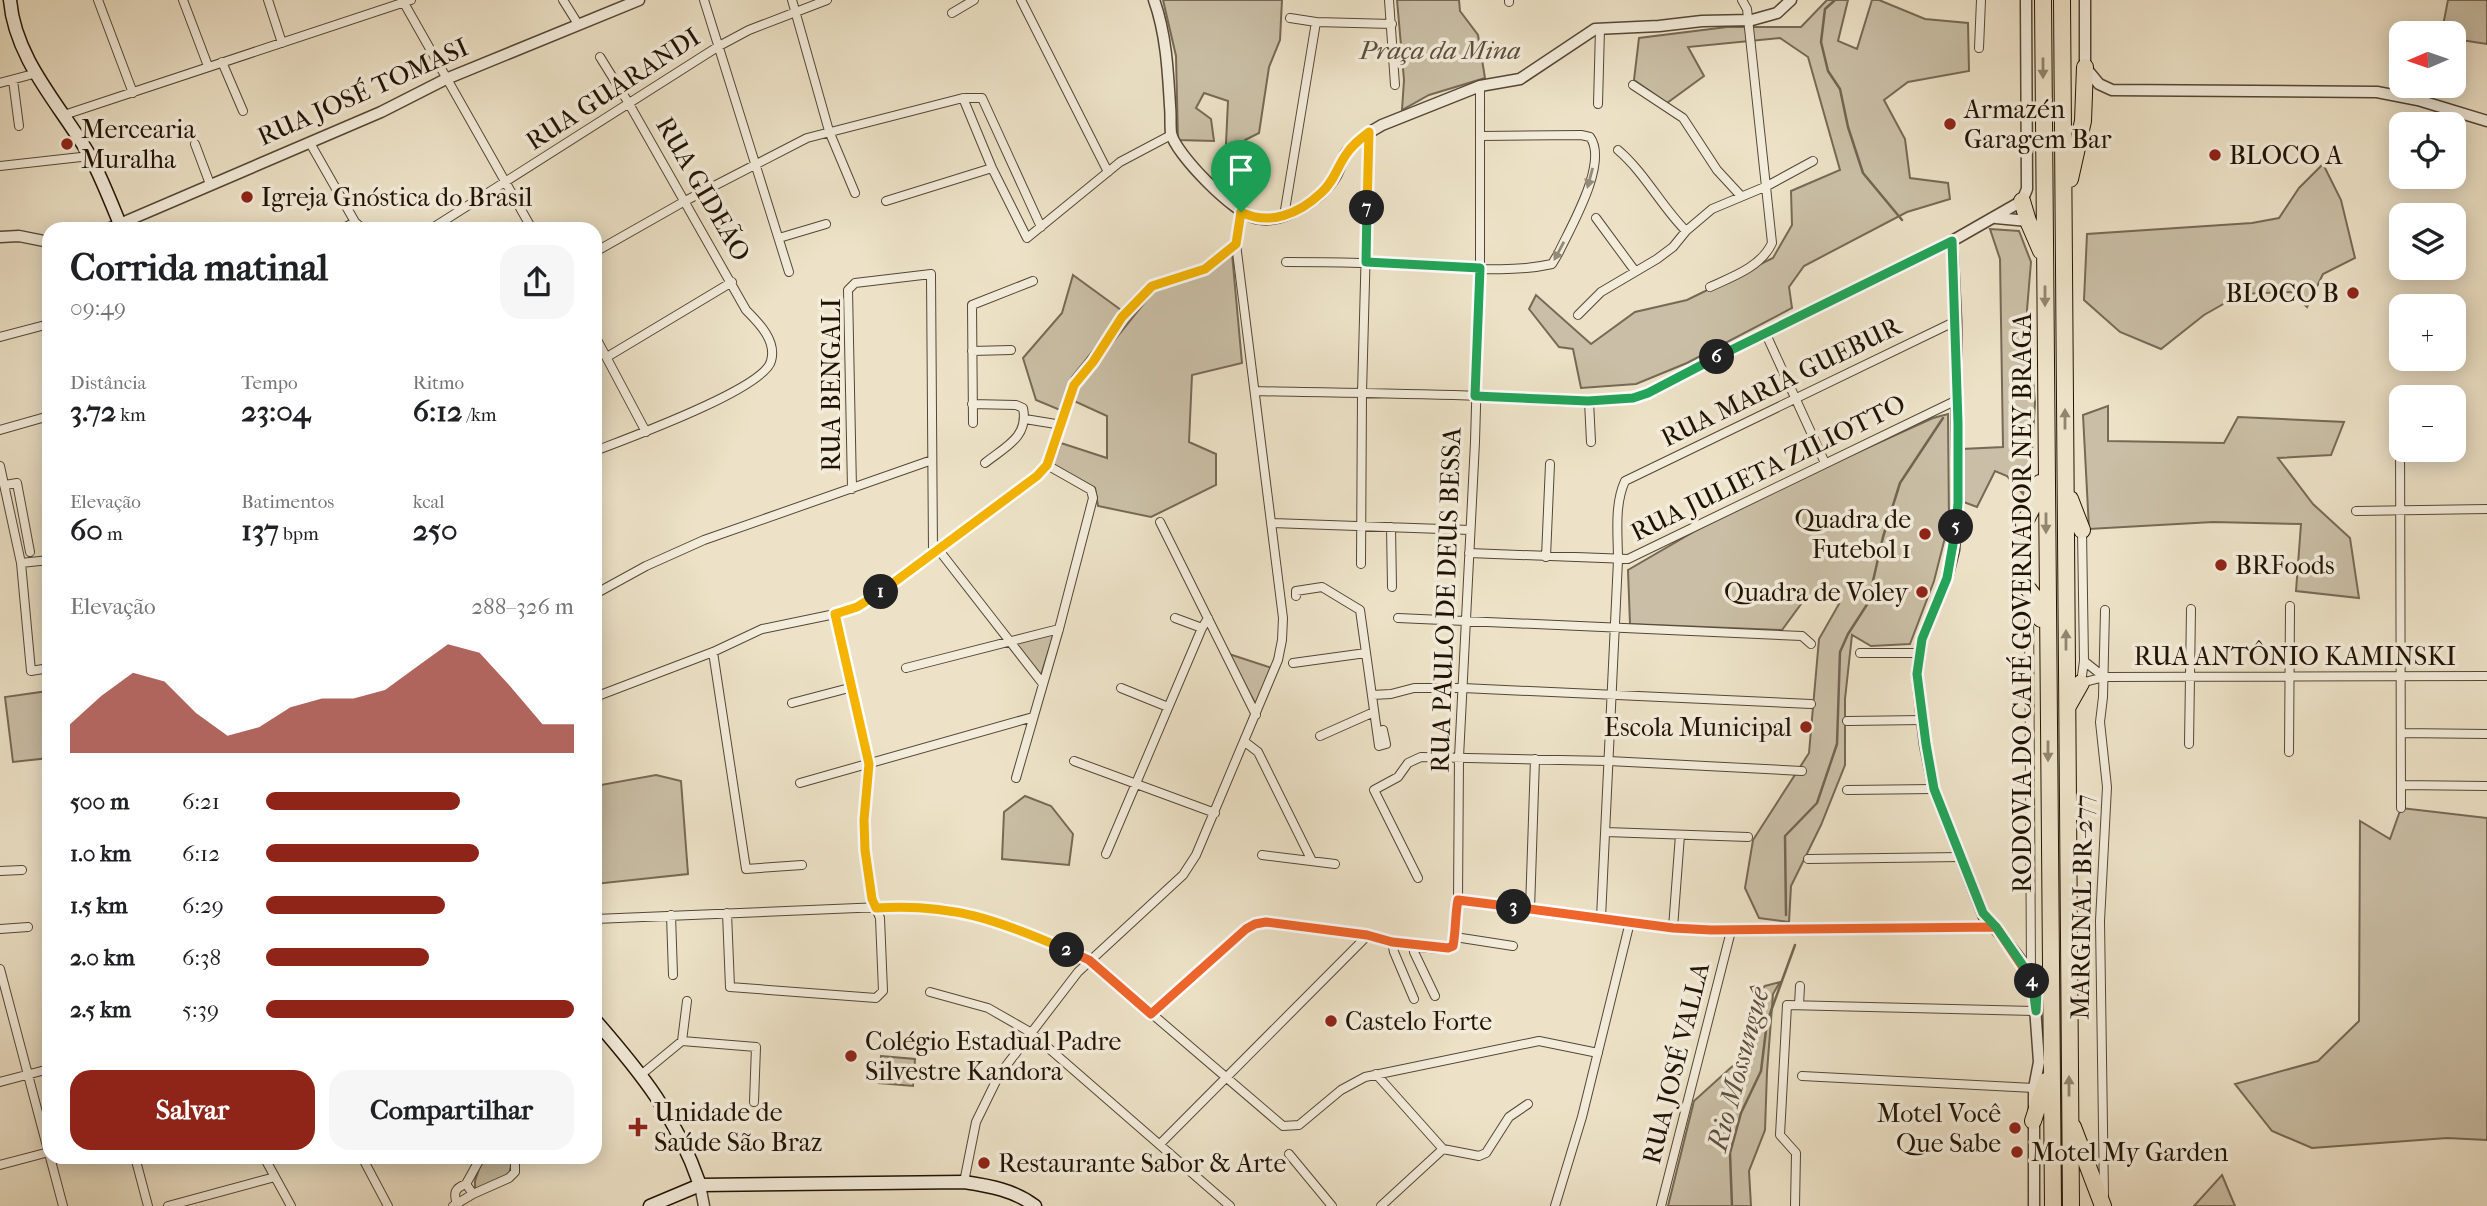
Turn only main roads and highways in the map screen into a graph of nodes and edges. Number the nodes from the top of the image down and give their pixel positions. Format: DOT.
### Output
graph roads {
  1 [pos="2043,0"];
  2 [pos="2062,0"];
  3 [pos="7,9"];
  4 [pos="2085,67"];
  5 [pos="2022,201"];
  6 [pos="2063,209"];
  7 [pos="115,222"];
  8 [pos="2044,259"];
  9 [pos="2046,446"];
  10 [pos="2065,487"];
  11 [pos="2024,524"];
  12 [pos="2082,530"];
  13 [pos="2029,590"];
  14 [pos="2047,676"];
  15 [pos="2081,683"];
  16 [pos="2067,708"];
  17 [pos="602,1028"];
  18 [pos="2050,1065"];
  19 [pos="2070,1118"];
  20 [pos="2033,1121"];
  21 [pos="700,1185"];
  22 [pos="2104,1205"];
  23 [pos="650,1206"];
  24 [pos="1035,1206"];
  25 [pos="2053,1206"];
  26 [pos="2073,1206"];
  1 -- 8 [label="highway, RODOVIA DO CAFÉ GOVERNADOR NEY BRAGA, one-way"];
  2 -- 6 [label="highway, RODOVIA DO CAFÉ GOVERNADOR NEY BRAGA"];
  3 -- 7 [label="main road"];
  4 -- 6 [label="highway"];
  5 -- 8 [label="highway"];
  10 -- 6 [label="highway, RODOVIA DO CAFÉ GOVERNADOR NEY BRAGA, one-way"];
  8 -- 9 [label="highway, RODOVIA DO CAFÉ GOVERNADOR NEY BRAGA, one-way"];
  9 -- 11 [label="highway"];
  9 -- 14 [label="highway, RODOVIA DO CAFÉ GOVERNADOR NEY BRAGA, one-way"];
  10 -- 12 [label="highway"];
  16 -- 10 [label="highway, RODOVIA DO CAFÉ GOVERNADOR NEY BRAGA, one-way"];
  13 -- 14 [label="highway"];
  14 -- 18 [label="highway, RODOVIA DO CAFÉ GOVERNADOR NEY BRAGA, one-way"];
  15 -- 16 [label="highway"];
  19 -- 16 [label="highway, RODOVIA DO CAFÉ GOVERNADOR NEY BRAGA, one-way"];
  17 -- 21 [label="main road"];
  18 -- 20 [label="highway"];
  18 -- 25 [label="highway, RODOVIA DO CAFÉ GOVERNADOR NEY BRAGA"];
  19 -- 22 [label="highway"];
  19 -- 26 [label="highway, RODOVIA DO CAFÉ GOVERNADOR NEY BRAGA"];
  21 -- 23 [label="main road"];
  21 -- 24 [label="main road"];
}
